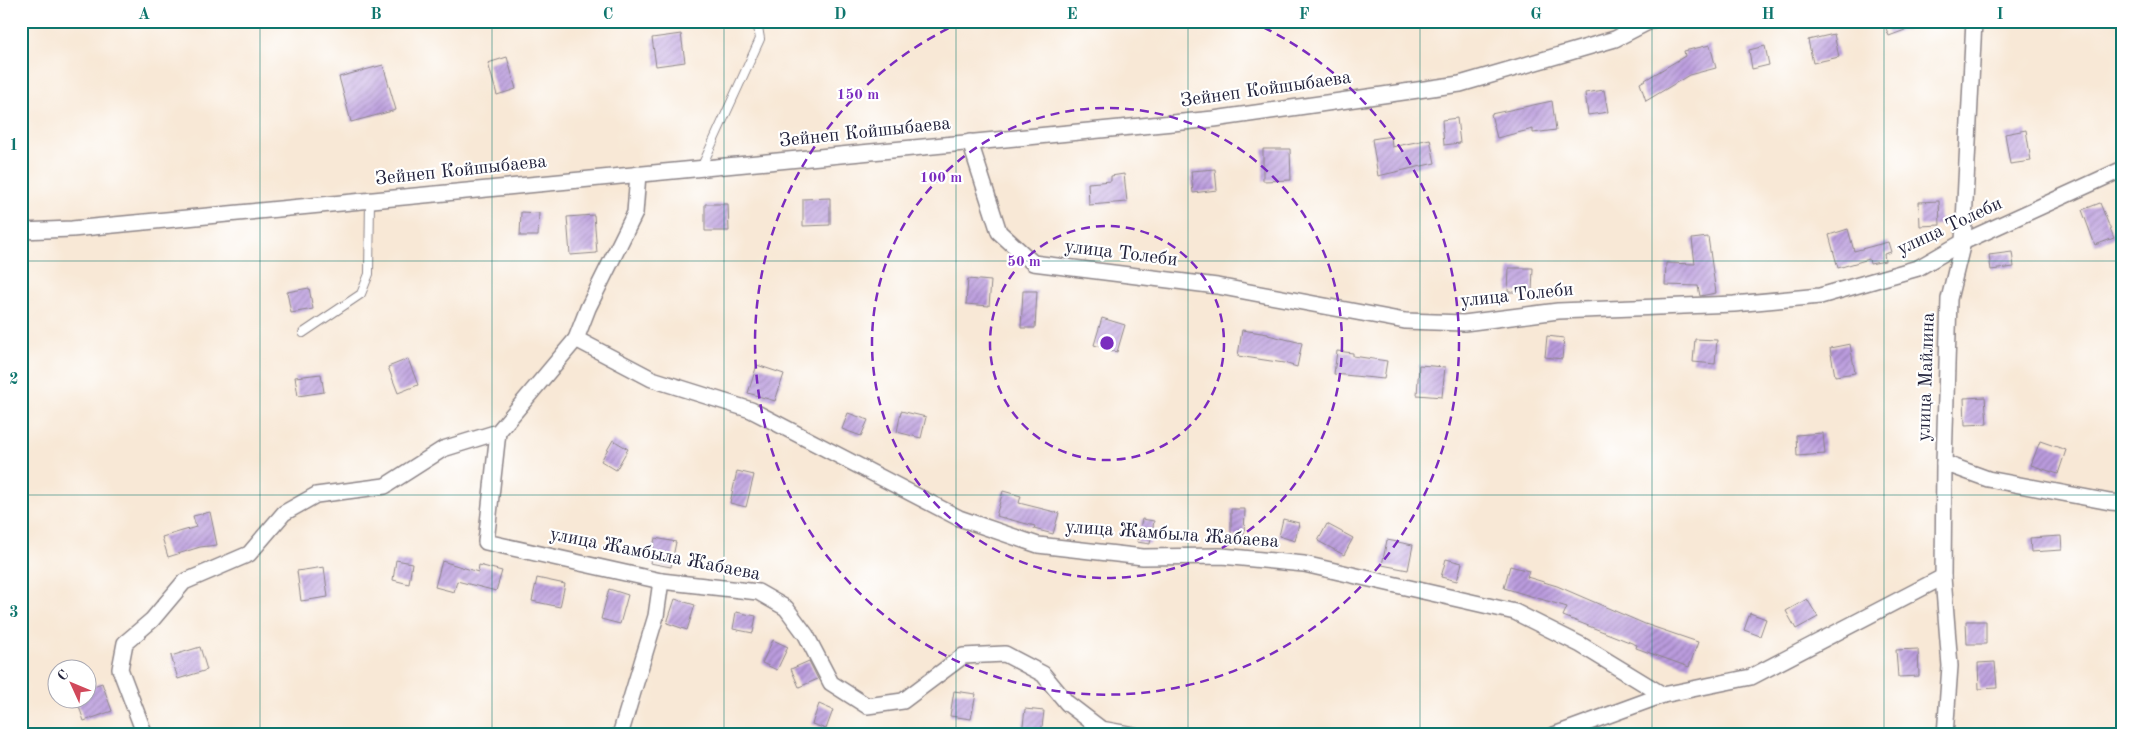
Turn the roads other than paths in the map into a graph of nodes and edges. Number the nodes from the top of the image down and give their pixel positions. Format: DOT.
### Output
graph roads {
  1 [pos="756,21"];
  2 [pos="1650,21"];
  3 [pos="1974,21"];
  4 [pos="970,142"];
  5 [pos="701,168"];
  6 [pos="2123,169"];
  7 [pos="638,174"];
  8 [pos="370,200"];
  9 [pos="21,231"];
  10 [pos="1963,242"];
  11 [pos="303,333"];
  12 [pos="576,339"];
  13 [pos="498,432"];
  14 [pos="1944,463"];
  15 [pos="2123,502"];
  16 [pos="1943,577"];
  17 [pos="661,581"];
  18 [pos="1663,695"];
  19 [pos="145,734"];
  20 [pos="620,735"];
  21 [pos="1134,735"];
  22 [pos="1554,735"];
  23 [pos="1945,735"];
  1 -- 5 [label="lane"];
  2 -- 4 [label="street, Зейнеп Койшыбаева"];
  3 -- 10 [label="street, улица Майлина"];
  4 -- 5 [label="street, Зейнеп Койшыбаева"];
  4 -- 10 [label="street, улица Толеби"];
  5 -- 7 [label="street, Зейнеп Койшыбаева"];
  6 -- 10 [label="street, улица Толеби"];
  7 -- 8 [label="street, Зейнеп Койшыбаева"];
  7 -- 12 [label="street"];
  8 -- 9 [label="street, Зейнеп Койшыбаева"];
  8 -- 11 [label="lane"];
  10 -- 14 [label="street, улица Майлина"];
  12 -- 13 [label="street"];
  12 -- 18 [label="street, улица Жамбыла Жабаева"];
  13 -- 17 [label="street, улица Жамбыла Жабаева"];
  13 -- 19 [label="street"];
  14 -- 15 [label="street"];
  14 -- 16 [label="street, улица Майлина"];
  16 -- 18 [label="street"];
  16 -- 23 [label="street, улица Майлина"];
  17 -- 20 [label="street"];
  17 -- 21 [label="street, улица Жамбыла Жабаева"];
  18 -- 22 [label="street"];
}
